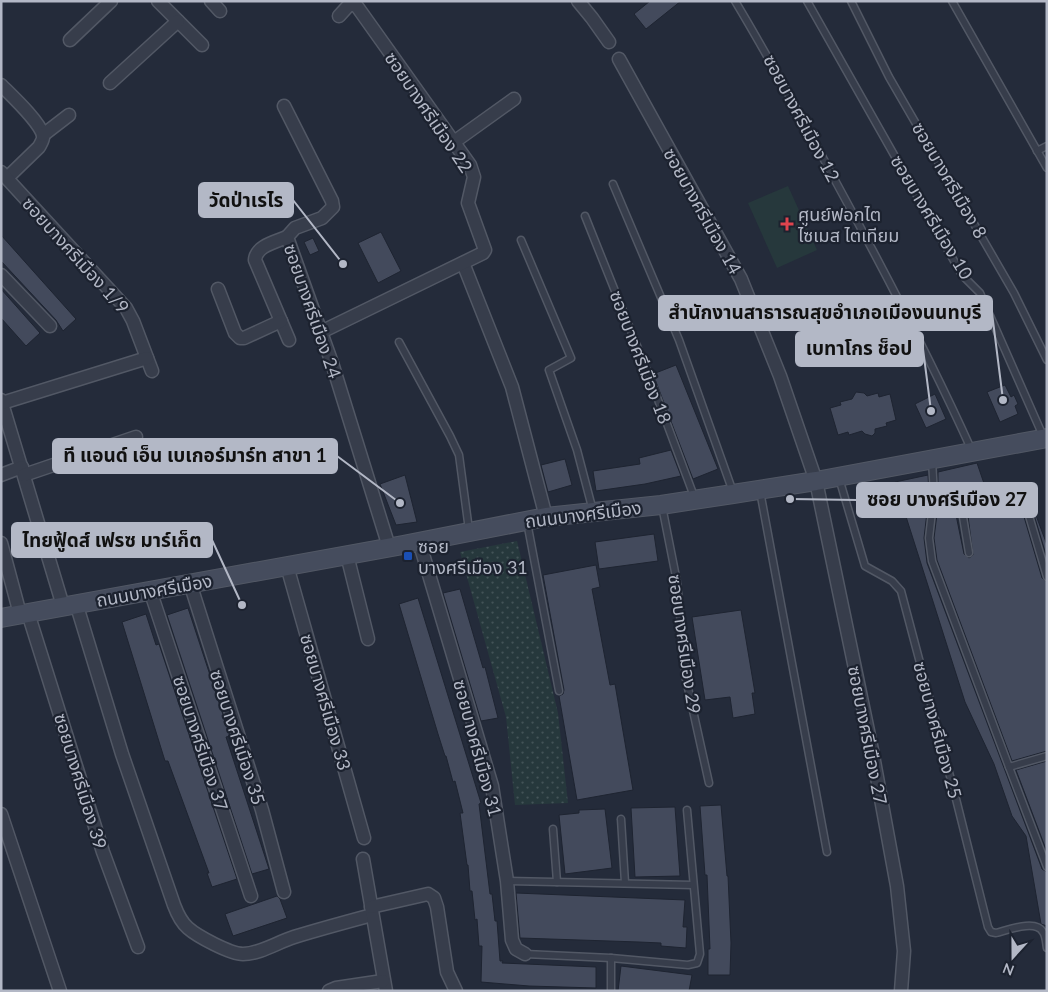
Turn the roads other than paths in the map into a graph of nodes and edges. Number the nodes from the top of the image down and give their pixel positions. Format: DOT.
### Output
graph roads {
  1 [pos="111,1"];
  2 [pos="158,1"];
  3 [pos="211,1"];
  4 [pos="578,1"];
  5 [pos="735,1"];
  6 [pos="807,1"];
  7 [pos="851,1"];
  8 [pos="952,1"];
  9 [pos="220,11"];
  10 [pos="339,16"];
  11 [pos="178,21"];
  12 [pos="70,40"];
  13 [pos="609,42"];
  14 [pos="202,46"];
  15 [pos="618,60"];
  16 [pos="110,83"];
  17 [pos="1,85"];
  18 [pos="514,99"];
  19 [pos="284,106"];
  20 [pos="69,115"];
  21 [pos="43,135"];
  22 [pos="454,142"];
  23 [pos="1047,146"];
  24 [pos="1037,151"];
  25 [pos="1047,168"];
  26 [pos="4,175"];
  27 [pos="612,184"];
  28 [pos="584,216"];
  29 [pos="286,237"];
  30 [pos="521,240"];
  31 [pos="464,262"];
  32 [pos="1,275"];
  33 [pos="218,289"];
  34 [pos="281,322"];
  35 [pos="50,326"];
  36 [pos="321,332"];
  37 [pos="288,340"];
  38 [pos="399,342"];
  39 [pos="147,358"];
  40 [pos="1047,360"];
  41 [pos="152,371"];
  42 [pos="2,405"];
  43 [pos="136,437"];
  44 [pos="1045,439"];
  45 [pos="972,452"];
  46 [pos="932,459"];
  47 [pos="23,471"];
  48 [pos="1,475"];
  49 [pos="838,477"];
  50 [pos="816,481"];
  51 [pos="760,490"];
  52 [pos="733,494"];
  53 [pos="695,499"];
  54 [pos="662,505"];
  55 [pos="1027,508"];
  56 [pos="933,509"];
  57 [pos="593,512"];
  58 [pos="546,517"];
  59 [pos="527,521"];
  60 [pos="469,532"];
  61 [pos="419,541"];
  62 [pos="1,543"];
  63 [pos="389,547"];
  64 [pos="969,553"];
  65 [pos="347,555"];
  66 [pos="287,566"];
  67 [pos="1047,577"];
  68 [pos="190,583"];
  69 [pos="150,590"];
  70 [pos="69,604"];
  71 [pos="24,613"];
  72 [pos="1,618"];
  73 [pos="368,639"];
  74 [pos="559,691"];
  75 [pos="1047,756"];
  76 [pos="1009,767"];
  77 [pos="709,783"];
  78 [pos="687,810"];
  79 [pos="2,816"];
  80 [pos="621,819"];
  81 [pos="553,829"];
  82 [pos="364,838"];
  83 [pos="826,852"];
  84 [pos="363,859"];
  85 [pos="1047,867"];
  86 [pos="507,881"];
  87 [pos="557,882"];
  88 [pos="624,883"];
  89 [pos="693,885"];
  90 [pos="284,892"];
  91 [pos="251,896"];
  92 [pos="372,911"];
  93 [pos="138,947"];
  94 [pos="1047,948"];
  95 [pos="526,954"];
  96 [pos="611,958"];
  97 [pos="384,986"];
  98 [pos="60,991"];
  99 [pos="329,991"];
  100 [pos="456,991"];
  101 [pos="611,991"];
  102 [pos="902,991"];
  1 -- 12 [label="street"];
  2 -- 11 [label="street"];
  3 -- 9 [label="street"];
  4 -- 13 [label="street"];
  5 -- 45 [label="lane, ซอยบางศรีเมือง 12"];
  6 -- 44 [label="lane, ซอยบางศรีเมือง 10"];
  7 -- 40 [label="lane, ซอยบางศรีเมือง 8"];
  8 -- 24 [label="lane"];
  10 -- 22 [label="street, ซอยบางศรีเมือง 22"];
  11 -- 14 [label="street"];
  11 -- 16 [label="street"];
  15 -- 50 [label="street, ซอยบางศรีเมือง 14"];
  17 -- 21 [label="street"];
  18 -- 22 [label="street"];
  19 -- 29 [label="street, ซอยบางศรีเมือง 24"];
  20 -- 21 [label="street"];
  21 -- 26 [label="street"];
  22 -- 31 [label="street, ซอยบางศรีเมือง 22"];
  23 -- 24 [label="lane"];
  24 -- 25 [label="lane"];
  26 -- 39 [label="street, ซอยบางศรีเมือง 1/9"];
  27 -- 52 [label="lane"];
  28 -- 53 [label="lane, ซอยบางศรีเมือง 18"];
  29 -- 34 [label="street"];
  29 -- 36 [label="street, ซอยบางศรีเมือง 24"];
  30 -- 57 [label="lane"];
  31 -- 36 [label="street, ซอยบางศรีเมือง 22"];
  31 -- 58 [label="street"];
  32 -- 35 [label="street"];
  33 -- 34 [label="street"];
  34 -- 37 [label="street"];
  36 -- 63 [label="street, ซอยบางศรีเมือง 24"];
  38 -- 60 [label="lane"];
  39 -- 41 [label="street, ซอยบางศรีเมือง 1/9"];
  39 -- 42 [label="street"];
  42 -- 47 [label="street"];
  43 -- 47 [label="street"];
  44 -- 45 [label="street, ถนนบางศรีเมือง"];
  45 -- 46 [label="street, ถนนบางศรีเมือง"];
  46 -- 49 [label="street, ถนนบางศรีเมือง"];
  46 -- 56 [label="lane"];
  47 -- 48 [label="street"];
  47 -- 70 [label="street"];
  49 -- 50 [label="street, ถนนบางศรีเมือง"];
  49 -- 94 [label="lane, ซอยบางศรีเมือง 25"];
  50 -- 51 [label="street, ถนนบางศรีเมือง"];
  50 -- 102 [label="street, ซอยบางศรีเมือง 27"];
  51 -- 52 [label="street, ถนนบางศรีเมือง"];
  51 -- 83 [label="lane"];
  52 -- 53 [label="street, ถนนบางศรีเมือง"];
  53 -- 54 [label="street, ถนนบางศรีเมือง"];
  54 -- 57 [label="street, ถนนบางศรีเมือง"];
  54 -- 77 [label="lane, ซอยบางศรีเมือง 29"];
  55 -- 67 [label="lane"];
  56 -- 64 [label="lane"];
  56 -- 76 [label="lane"];
  57 -- 58 [label="street, ถนนบางศรีเมือง"];
  58 -- 59 [label="street, ถนนบางศรีเมือง"];
  59 -- 60 [label="street, ถนนบางศรีเมือง"];
  59 -- 74 [label="lane"];
  60 -- 61 [label="street, ถนนบางศรีเมือง"];
  61 -- 63 [label="street, ถนนบางศรีเมือง"];
  61 -- 86 [label="street, ซอยบางศรีเมือง 31"];
  62 -- 71 [label="street, ซอยบางศรีเมือง 39"];
  63 -- 65 [label="street, ถนนบางศรีเมือง"];
  65 -- 66 [label="street, ถนนบางศรีเมือง"];
  65 -- 73 [label="street"];
  66 -- 68 [label="street, ถนนบางศรีเมือง"];
  66 -- 82 [label="street, ซอยบางศรีเมือง 33"];
  68 -- 69 [label="street, ถนนบางศรีเมือง"];
  68 -- 90 [label="street, ซอยบางศรีเมือง 35"];
  69 -- 70 [label="street, ถนนบางศรีเมือง"];
  69 -- 91 [label="street, ซอยบางศรีเมือง 37"];
  70 -- 71 [label="street, ถนนบางศรีเมือง"];
  70 -- 92 [label="street"];
  71 -- 72 [label="street, ถนนบางศรีเมือง"];
  71 -- 93 [label="street, ซอยบางศรีเมือง 39"];
  75 -- 76 [label="lane"];
  76 -- 85 [label="lane"];
  78 -- 89 [label="lane"];
  79 -- 98 [label="street"];
  80 -- 88 [label="lane"];
  81 -- 87 [label="lane"];
  84 -- 92 [label="street"];
  86 -- 87 [label="lane"];
  86 -- 95 [label="street, ซอยบางศรีเมือง 31"];
  87 -- 88 [label="lane"];
  88 -- 89 [label="lane"];
  89 -- 96 [label="lane"];
  92 -- 97 [label="street"];
  92 -- 100 [label="street"];
  95 -- 96 [label="lane"];
  96 -- 101 [label="lane"];
  97 -- 99 [label="street"];
}
